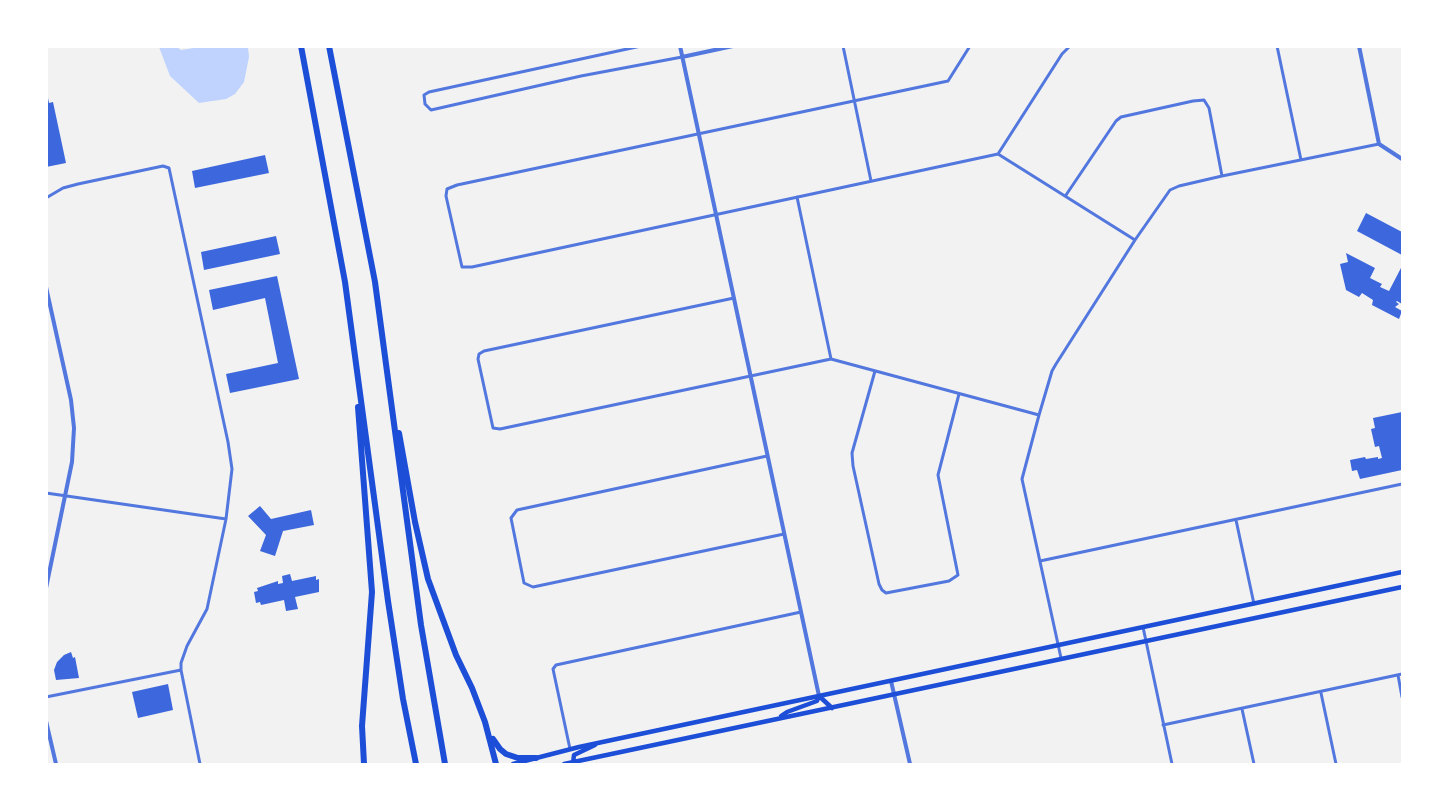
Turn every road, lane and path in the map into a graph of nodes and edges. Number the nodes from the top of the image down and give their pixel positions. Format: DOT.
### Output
graph roads {
  1 [pos="301,46"];
  2 [pos="329,46"];
  3 [pos="641,46"];
  4 [pos="680,46"];
  5 [pos="733,46"];
  6 [pos="843,46"];
  7 [pos="970,46"];
  8 [pos="1070,46"];
  9 [pos="1277,46"];
  10 [pos="1359,46"];
  11 [pos="682,57"];
  12 [pos="855,100"];
  13 [pos="698,133"];
  14 [pos="1379,144"];
  15 [pos="998,154"];
  16 [pos="1402,159"];
  17 [pos="1301,160"];
  18 [pos="1222,176"];
  19 [pos="871,181"];
  20 [pos="1066,195"];
  21 [pos="796,197"];
  22 [pos="46,198"];
  23 [pos="716,214"];
  24 [pos="1135,240"];
  25 [pos="46,286"];
  26 [pos="734,298"];
  27 [pos="48,303"];
  28 [pos="382,338"];
  29 [pos="354,347"];
  30 [pos="831,359"];
  31 [pos="875,371"];
  32 [pos="751,376"];
  33 [pos="959,394"];
  34 [pos="1039,415"];
  35 [pos="767,456"];
  36 [pos="1402,484"];
  37 [pos="46,493"];
  38 [pos="66,497"];
  39 [pos="226,519"];
  40 [pos="1236,520"];
  41 [pos="784,534"];
  42 [pos="1041,561"];
  43 [pos="48,571"];
  44 [pos="1402,572"];
  45 [pos="1402,587"];
  46 [pos="46,588"];
  47 [pos="1254,604"];
  48 [pos="801,612"];
  49 [pos="1143,627"];
  50 [pos="1145,642"];
  51 [pos="1058,646"];
  52 [pos="1061,660"];
  53 [pos="181,670"];
  54 [pos="1400,675"];
  55 [pos="891,681"];
  56 [pos="1320,692"];
  57 [pos="894,694"];
  58 [pos="819,696"];
  59 [pos="46,697"];
  60 [pos="1402,697"];
  61 [pos="832,708"];
  62 [pos="1242,709"];
  63 [pos="779,718"];
  64 [pos="46,721"];
  65 [pos="485,722"];
  66 [pos="1163,725"];
  67 [pos="600,743"];
  68 [pos="570,749"];
  69 [pos="536,758"];
  70 [pos="573,763"];
  71 [pos="56,765"];
  72 [pos="200,765"];
  73 [pos="365,765"];
  74 [pos="416,765"];
  75 [pos="445,765"];
  76 [pos="496,765"];
  77 [pos="513,765"];
  78 [pos="564,765"];
  79 [pos="910,765"];
  80 [pos="1172,765"];
  81 [pos="1254,765"];
  82 [pos="1335,765"];
  1 -- 29 [label="highway"];
  2 -- 28 [label="highway"];
  3 -- 11 [label="street"];
  4 -- 11 [label="street"];
  5 -- 11 [label="street"];
  6 -- 12 [label="street"];
  7 -- 12 [label="street"];
  8 -- 15 [label="street"];
  9 -- 17 [label="street"];
  10 -- 14 [label="street"];
  11 -- 13 [label="street"];
  12 -- 13 [label="street"];
  12 -- 19 [label="street"];
  13 -- 23 [label="street"];
  13 -- 23 [label="street"];
  14 -- 16 [label="street"];
  14 -- 17 [label="street"];
  15 -- 19 [label="street"];
  15 -- 20 [label="street"];
  17 -- 18 [label="street"];
  18 -- 20 [label="street"];
  18 -- 24 [label="street"];
  19 -- 21 [label="street"];
  20 -- 24 [label="street"];
  21 -- 23 [label="street"];
  21 -- 30 [label="street"];
  22 -- 39 [label="street"];
  23 -- 26 [label="street"];
  24 -- 34 [label="street"];
  25 -- 27 [label="street"];
  26 -- 32 [label="street"];
  26 -- 32 [label="street"];
  27 -- 38 [label="street"];
  28 -- 65 [label="highway"];
  28 -- 75 [label="highway"];
  29 -- 73 [label="highway"];
  29 -- 74 [label="highway"];
  30 -- 31 [label="street"];
  30 -- 32 [label="street"];
  31 -- 33 [label="street"];
  31 -- 33 [label="street"];
  32 -- 35 [label="street"];
  33 -- 34 [label="street"];
  34 -- 42 [label="street"];
  35 -- 41 [label="street"];
  35 -- 41 [label="street"];
  36 -- 40 [label="street"];
  37 -- 38 [label="street"];
  38 -- 39 [label="street"];
  38 -- 43 [label="street"];
  39 -- 53 [label="street"];
  40 -- 42 [label="street"];
  40 -- 47 [label="street"];
  41 -- 48 [label="street"];
  42 -- 51 [label="street"];
  43 -- 46 [label="street"];
  44 -- 47 [label="main road"];
  45 -- 50 [label="main road"];
  47 -- 49 [label="main road"];
  48 -- 58 [label="street"];
  48 -- 68 [label="street"];
  49 -- 50 [label="street"];
  49 -- 51 [label="main road"];
  50 -- 52 [label="main road"];
  50 -- 66 [label="street"];
  51 -- 52 [label="street"];
  51 -- 55 [label="main road"];
  52 -- 57 [label="main road"];
  53 -- 59 [label="street"];
  53 -- 72 [label="street"];
  54 -- 56 [label="street"];
  54 -- 60 [label="street"];
  55 -- 57 [label="street"];
  55 -- 58 [label="main road"];
  56 -- 62 [label="street"];
  56 -- 82 [label="street"];
  57 -- 61 [label="main road"];
  57 -- 79 [label="street"];
  58 -- 61 [label="main road"];
  58 -- 63 [label="main road"];
  58 -- 67 [label="main road"];
  61 -- 63 [label="main road"];
  62 -- 66 [label="street"];
  62 -- 81 [label="street"];
  63 -- 70 [label="main road"];
  64 -- 71 [label="street"];
  65 -- 69 [label="highway"];
  65 -- 76 [label="highway"];
  66 -- 80 [label="street"];
  67 -- 68 [label="main road"];
  67 -- 70 [label="main road"];
  68 -- 69 [label="main road"];
  69 -- 77 [label="main road"];
  70 -- 78 [label="main road"];
}
